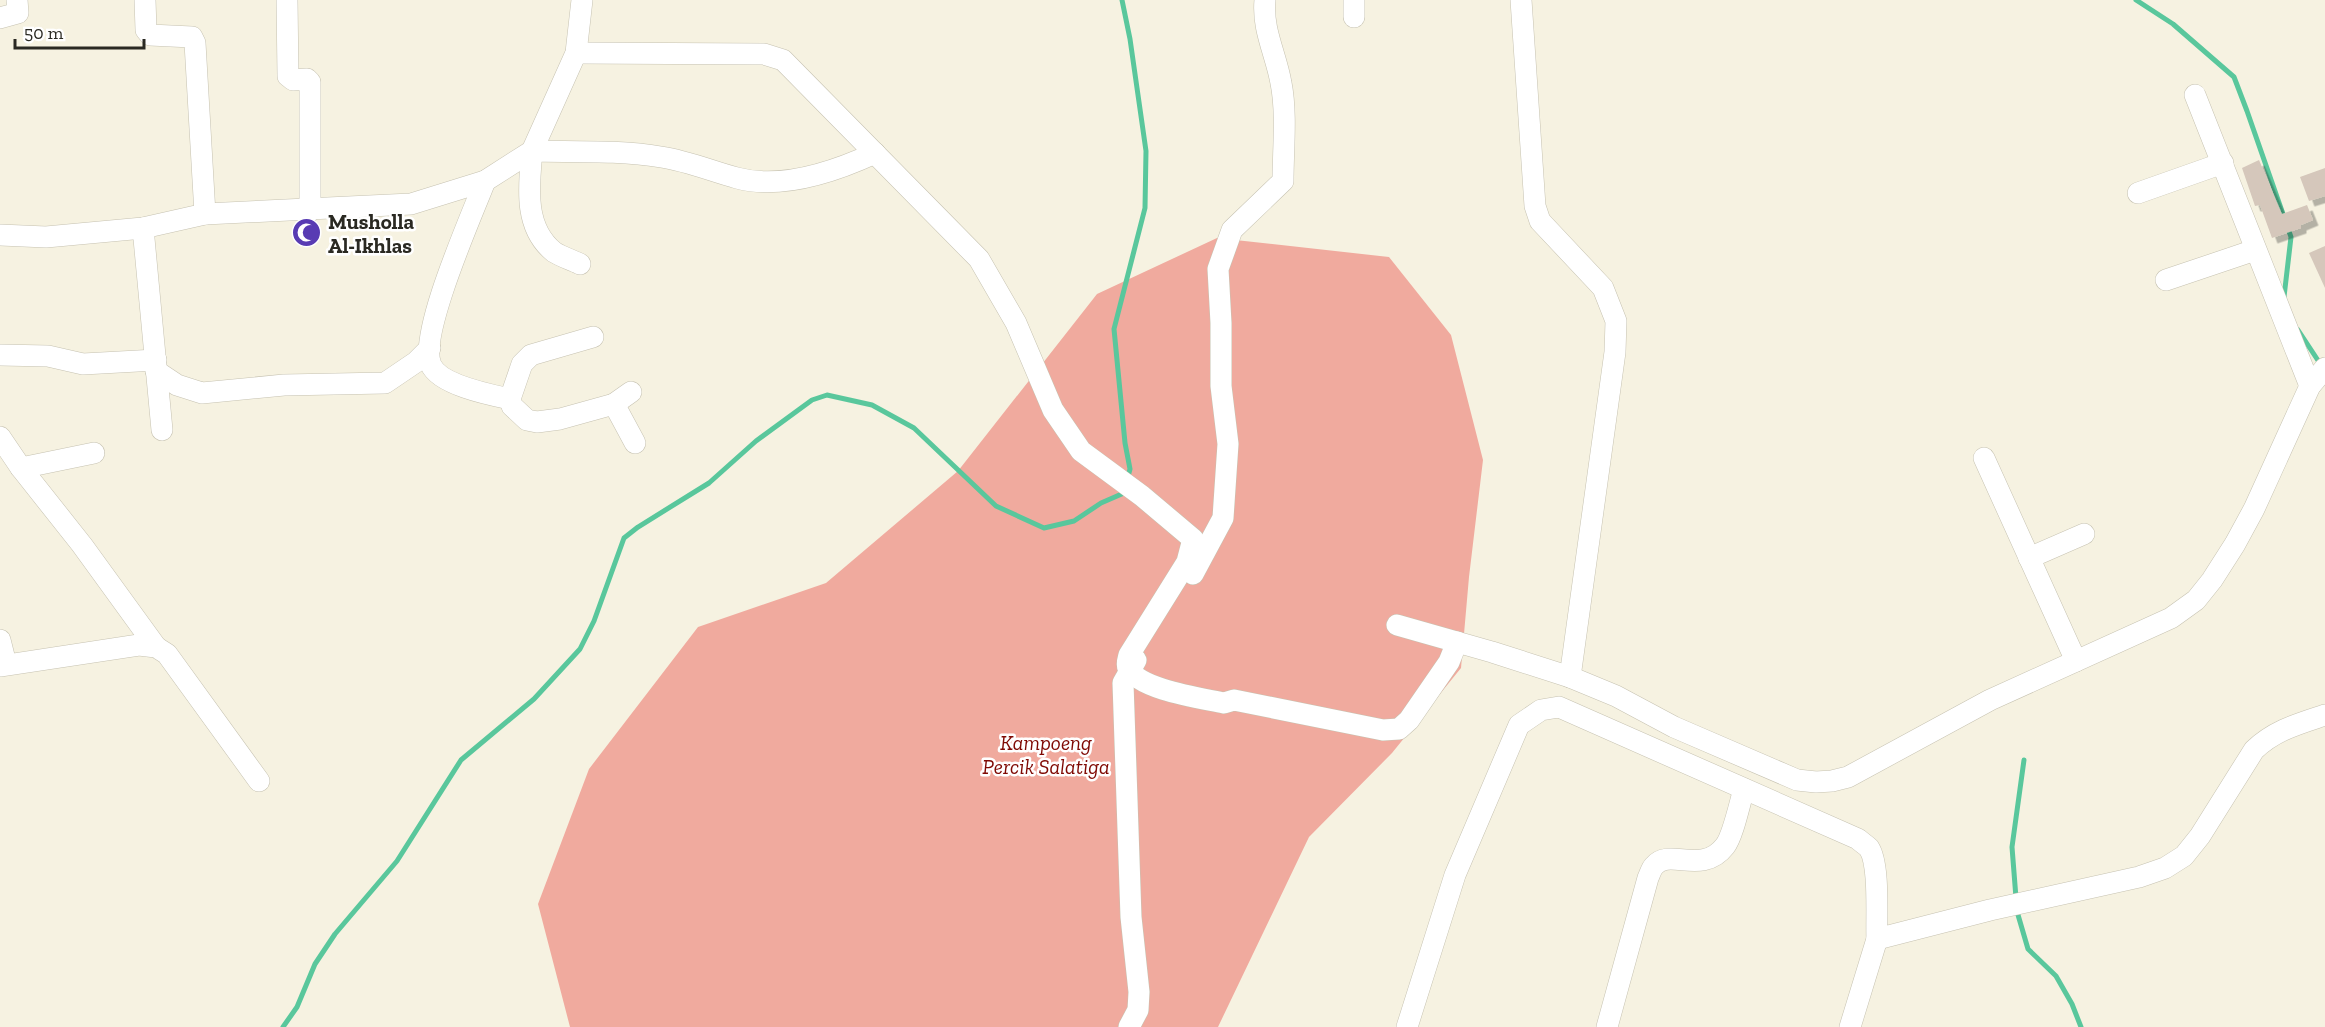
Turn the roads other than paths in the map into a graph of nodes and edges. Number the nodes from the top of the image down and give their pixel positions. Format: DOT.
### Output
graph roads {
  1 [pos="17,0"];
  2 [pos="145,0"];
  3 [pos="287,0"];
  4 [pos="582,0"];
  5 [pos="1265,0"];
  6 [pos="1521,0"];
  7 [pos="0,18"];
  8 [pos="576,53"];
  9 [pos="2195,95"];
  10 [pos="532,151"];
  11 [pos="875,153"];
  12 [pos="2223,163"];
  13 [pos="485,181"];
  14 [pos="2138,193"];
  15 [pos="310,211"];
  16 [pos="205,214"];
  17 [pos="143,228"];
  18 [pos="0,235"];
  19 [pos="2255,250"];
  20 [pos="580,264"];
  21 [pos="2166,280"];
  22 [pos="593,337"];
  23 [pos="430,348"];
  24 [pos="0,355"];
  25 [pos="156,365"];
  26 [pos="2317,377"];
  27 [pos="510,399"];
  28 [pos="162,430"];
  29 [pos="0,437"];
  30 [pos="635,442"];
  31 [pos="94,453"];
  32 [pos="1984,458"];
  33 [pos="21,468"];
  34 [pos="2084,534"];
  35 [pos="2029,558"];
  36 [pos="1396,625"];
  37 [pos="0,640"];
  38 [pos="1457,642"];
  39 [pos="156,647"];
  40 [pos="2076,661"];
  41 [pos="3,665"];
  42 [pos="1129,670"];
  43 [pos="1570,677"];
  44 [pos="2325,715"];
  45 [pos="259,781"];
  46 [pos="1744,789"];
  47 [pos="1877,939"];
  48 [pos="1129,1027"];
  49 [pos="1407,1027"];
  50 [pos="1607,1027"];
  51 [pos="1850,1027"];
  1 -- 7 [label="street"];
  2 -- 16 [label="street"];
  3 -- 15 [label="street"];
  4 -- 8 [label="street"];
  5 -- 42 [label="street"];
  6 -- 43 [label="street"];
  8 -- 10 [label="street"];
  8 -- 11 [label="street"];
  9 -- 12 [label="street"];
  10 -- 11 [label="street"];
  10 -- 13 [label="street"];
  10 -- 20 [label="street"];
  11 -- 42 [label="street"];
  12 -- 14 [label="street"];
  12 -- 19 [label="street"];
  13 -- 15 [label="street"];
  13 -- 23 [label="street"];
  15 -- 16 [label="street"];
  16 -- 17 [label="street"];
  17 -- 18 [label="street"];
  17 -- 25 [label="street"];
  19 -- 21 [label="street"];
  19 -- 26 [label="street"];
  22 -- 27 [label="street"];
  23 -- 25 [label="street"];
  23 -- 27 [label="street"];
  24 -- 25 [label="street"];
  25 -- 28 [label="street"];
  26 -- 40 [label="street"];
  27 -- 30 [label="street"];
  29 -- 33 [label="street"];
  31 -- 33 [label="street"];
  32 -- 35 [label="street"];
  33 -- 39 [label="street"];
  34 -- 35 [label="street"];
  35 -- 40 [label="street"];
  36 -- 38 [label="street"];
  37 -- 41 [label="street"];
  38 -- 42 [label="street"];
  38 -- 43 [label="street"];
  39 -- 41 [label="street"];
  39 -- 45 [label="street"];
  40 -- 43 [label="street"];
  42 -- 48 [label="street"];
  44 -- 47 [label="street"];
  46 -- 47 [label="street"];
  46 -- 49 [label="street"];
  46 -- 50 [label="street"];
  47 -- 51 [label="street"];
}
